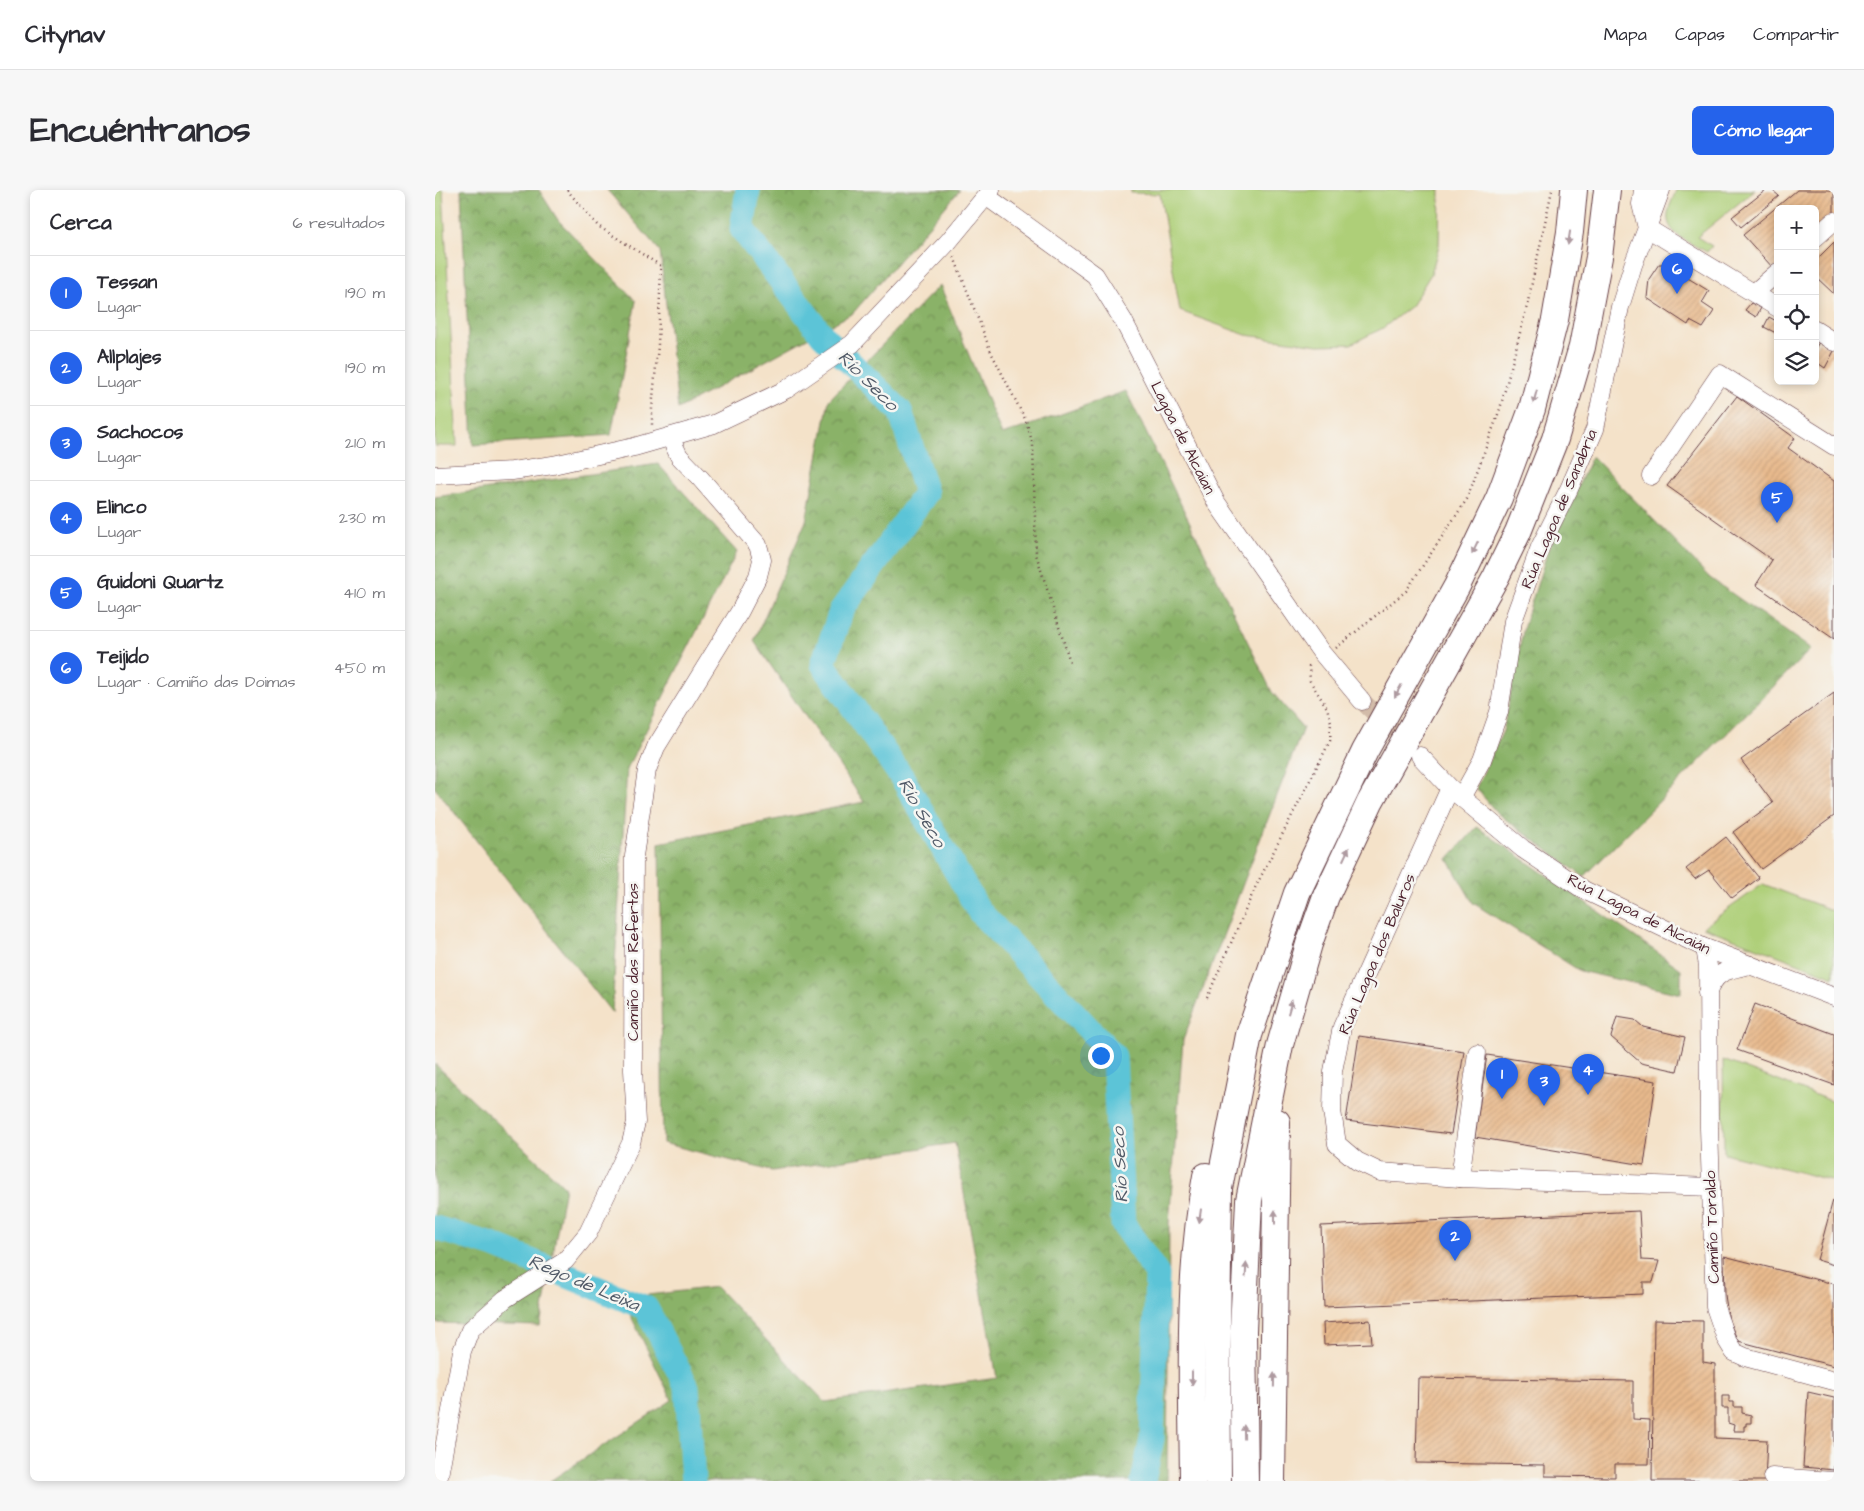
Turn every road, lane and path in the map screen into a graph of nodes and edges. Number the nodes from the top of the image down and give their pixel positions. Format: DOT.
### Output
graph roads {
  1 [pos="567,190"];
  2 [pos="1552,190"];
  3 [pos="1574,190"];
  4 [pos="1607,190"];
  5 [pos="1643,190"];
  6 [pos="1661,190"];
  7 [pos="988,193"];
  8 [pos="1834,221"];
  9 [pos="1647,228"];
  10 [pos="1819,234"];
  11 [pos="948,242"];
  12 [pos="1774,276"];
  13 [pos="1754,293"];
  14 [pos="1774,306"];
  15 [pos="1819,333"];
  16 [pos="1834,342"];
  17 [pos="670,436"];
  18 [pos="652,442"];
  19 [pos="1834,446"];
  20 [pos="435,475"];
  21 [pos="1651,476"];
  22 [pos="1323,655"];
  23 [pos="1070,662"];
  24 [pos="1362,701"];
  25 [pos="1420,756"];
  26 [pos="1456,792"];
  27 [pos="1705,948"];
  28 [pos="1750,965"];
  29 [pos="1707,993"];
  30 [pos="1834,997"];
  31 [pos="1207,998"];
  32 [pos="1249,1035"];
  33 [pos="1279,1045"];
  34 [pos="1477,1053"];
  35 [pos="1460,1178"];
  36 [pos="1711,1187"];
  37 [pos="1834,1381"];
  38 [pos="1772,1476"];
  39 [pos="438,1481"];
  40 [pos="1193,1481"];
  41 [pos="1218,1481"];
  42 [pos="1245,1481"];
  43 [pos="1273,1481"];
  44 [pos="1833,1481"];
  1 -- 18 [label="path"];
  2 -- 22 [label="path"];
  3 -- 32 [label="highway, one-way"];
  33 -- 4 [label="highway, one-way"];
  5 -- 9 [label="street"];
  6 -- 9 [label="street, Rúa Lagoa de Sanabria"];
  7 -- 11 [label="street"];
  7 -- 22 [label="street, Lagoa de Alcaian"];
  8 -- 10 [label="street"];
  9 -- 13 [label="street"];
  9 -- 26 [label="street, Rúa Lagoa de Sanabria"];
  11 -- 17 [label="street"];
  11 -- 23 [label="path"];
  12 -- 13 [label="street"];
  13 -- 14 [label="street"];
  15 -- 16 [label="street"];
  17 -- 18 [label="street"];
  17 -- 39 [label="street, Camiño das Refertas"];
  18 -- 20 [label="street"];
  19 -- 21 [label="street"];
  22 -- 24 [label="street, Lagoa de Alcaian"];
  22 -- 31 [label="path"];
  25 -- 26 [label="street, Rúa Lagoa de Alcaián"];
  26 -- 27 [label="street, Rúa Lagoa de Alcaián"];
  26 -- 35 [label="street, Rúa Lagoa dos Baluros"];
  27 -- 28 [label="street, Rúa Lagoa de Alcaián"];
  27 -- 29 [label="street, Camiño Toraldo"];
  28 -- 29 [label="street"];
  28 -- 30 [label="street, Rúa Lagoa de Alcaián"];
  29 -- 36 [label="street, Camiño Toraldo"];
  32 -- 40 [label="highway, one-way"];
  32 -- 41 [label="highway"];
  42 -- 33 [label="highway, one-way"];
  43 -- 33 [label="highway, one-way"];
  34 -- 35 [label="street"];
  35 -- 36 [label="street, Rúa Lagoa dos Baluros"];
  36 -- 37 [label="street, Camiño Toraldo"];
  38 -- 44 [label="street"];
}
